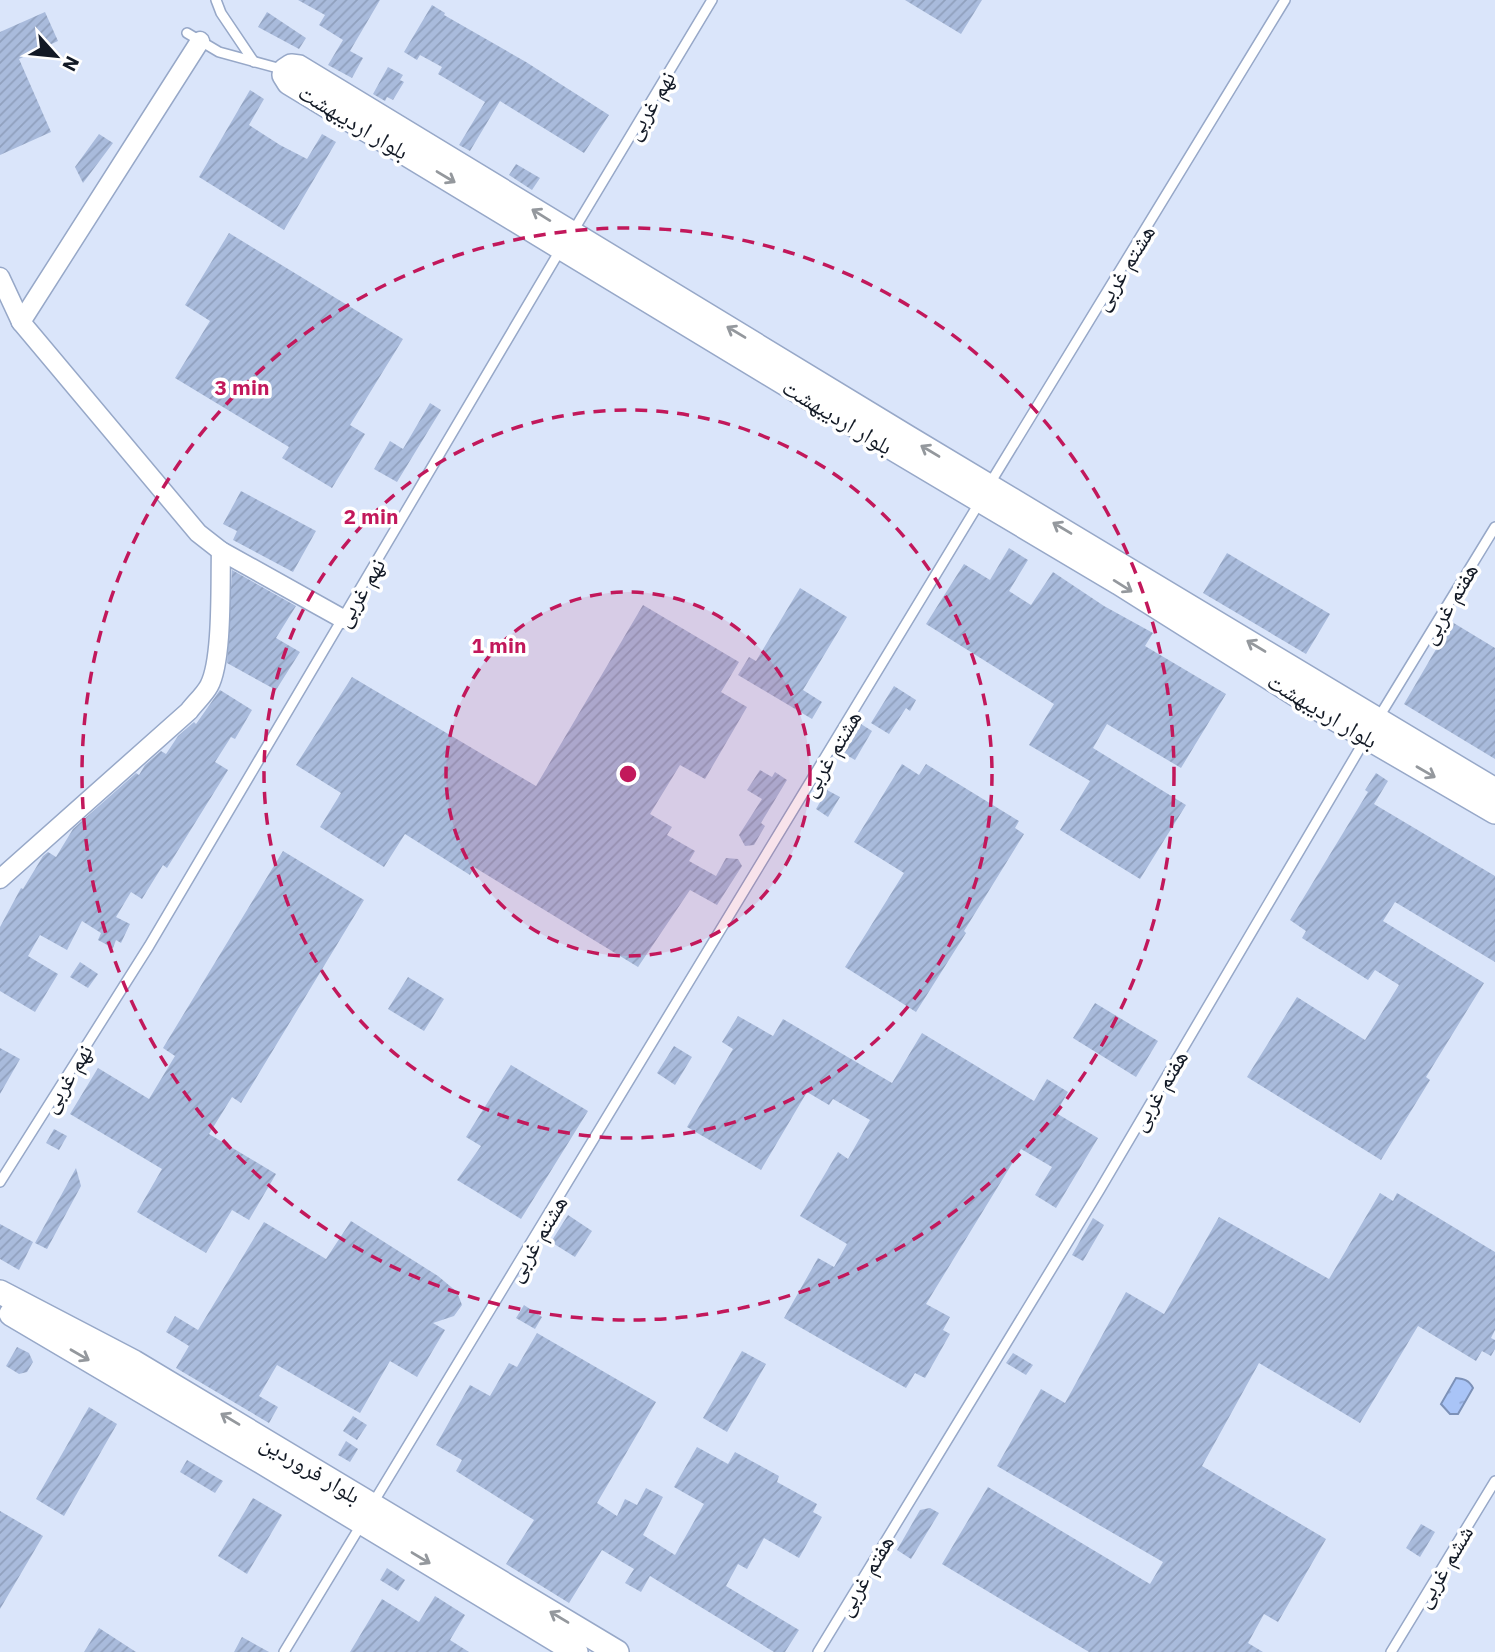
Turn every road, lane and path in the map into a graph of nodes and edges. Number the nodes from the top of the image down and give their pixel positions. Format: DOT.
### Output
graph roads {
  1 [pos="216,0"];
  2 [pos="712,0"];
  3 [pos="1285,0"];
  4 [pos="193,37"];
  5 [pos="254,62"];
  6 [pos="285,70"];
  7 [pos="566,240"];
  8 [pos="0,276"];
  9 [pos="21,322"];
  10 [pos="985,493"];
  11 [pos="1495,527"];
  12 [pos="221,551"];
  13 [pos="343,619"];
  14 [pos="1372,728"];
  15 [pos="1495,790"];
  16 [pos="1495,812"];
  17 [pos="0,879"];
  18 [pos="0,1182"];
  19 [pos="0,1292"];
  20 [pos="0,1308"];
  21 [pos="1495,1480"];
  22 [pos="367,1514"];
  23 [pos="284,1652"];
  24 [pos="576,1652"];
  25 [pos="617,1652"];
  26 [pos="818,1652"];
  27 [pos="1391,1652"];
  1 -- 5 [label="lane"];
  2 -- 7 [label="lane, نهم غربی"];
  3 -- 10 [label="lane, هشتم غربی"];
  4 -- 5 [label="lane"];
  4 -- 9 [label="street"];
  5 -- 6 [label="lane"];
  6 -- 7 [label="street, بلوار اردیبهشت"];
  7 -- 10 [label="street, بلوار اردیبهشت"];
  7 -- 13 [label="lane, نهم غربی"];
  8 -- 9 [label="street"];
  9 -- 12 [label="street"];
  10 -- 14 [label="street, بلوار اردیبهشت"];
  10 -- 22 [label="lane, هشتم غربی"];
  11 -- 14 [label="lane, هفتم غربی"];
  12 -- 13 [label="street"];
  12 -- 17 [label="street"];
  13 -- 18 [label="lane, نهم غربی"];
  14 -- 15 [label="street, بلوار اردیبهشت"];
  14 -- 16 [label="street, بلوار اردیبهشت, one-way"];
  14 -- 26 [label="lane, هفتم غربی"];
  22 -- 19 [label="street, بلوار فروردین, one-way"];
  20 -- 22 [label="street, بلوار فروردین, one-way"];
  21 -- 27 [label="lane, ششم غربی"];
  22 -- 23 [label="lane, هشتم غربی"];
  22 -- 24 [label="street, بلوار فروردین, one-way"];
  25 -- 22 [label="street, بلوار فروردین, one-way"];
}
